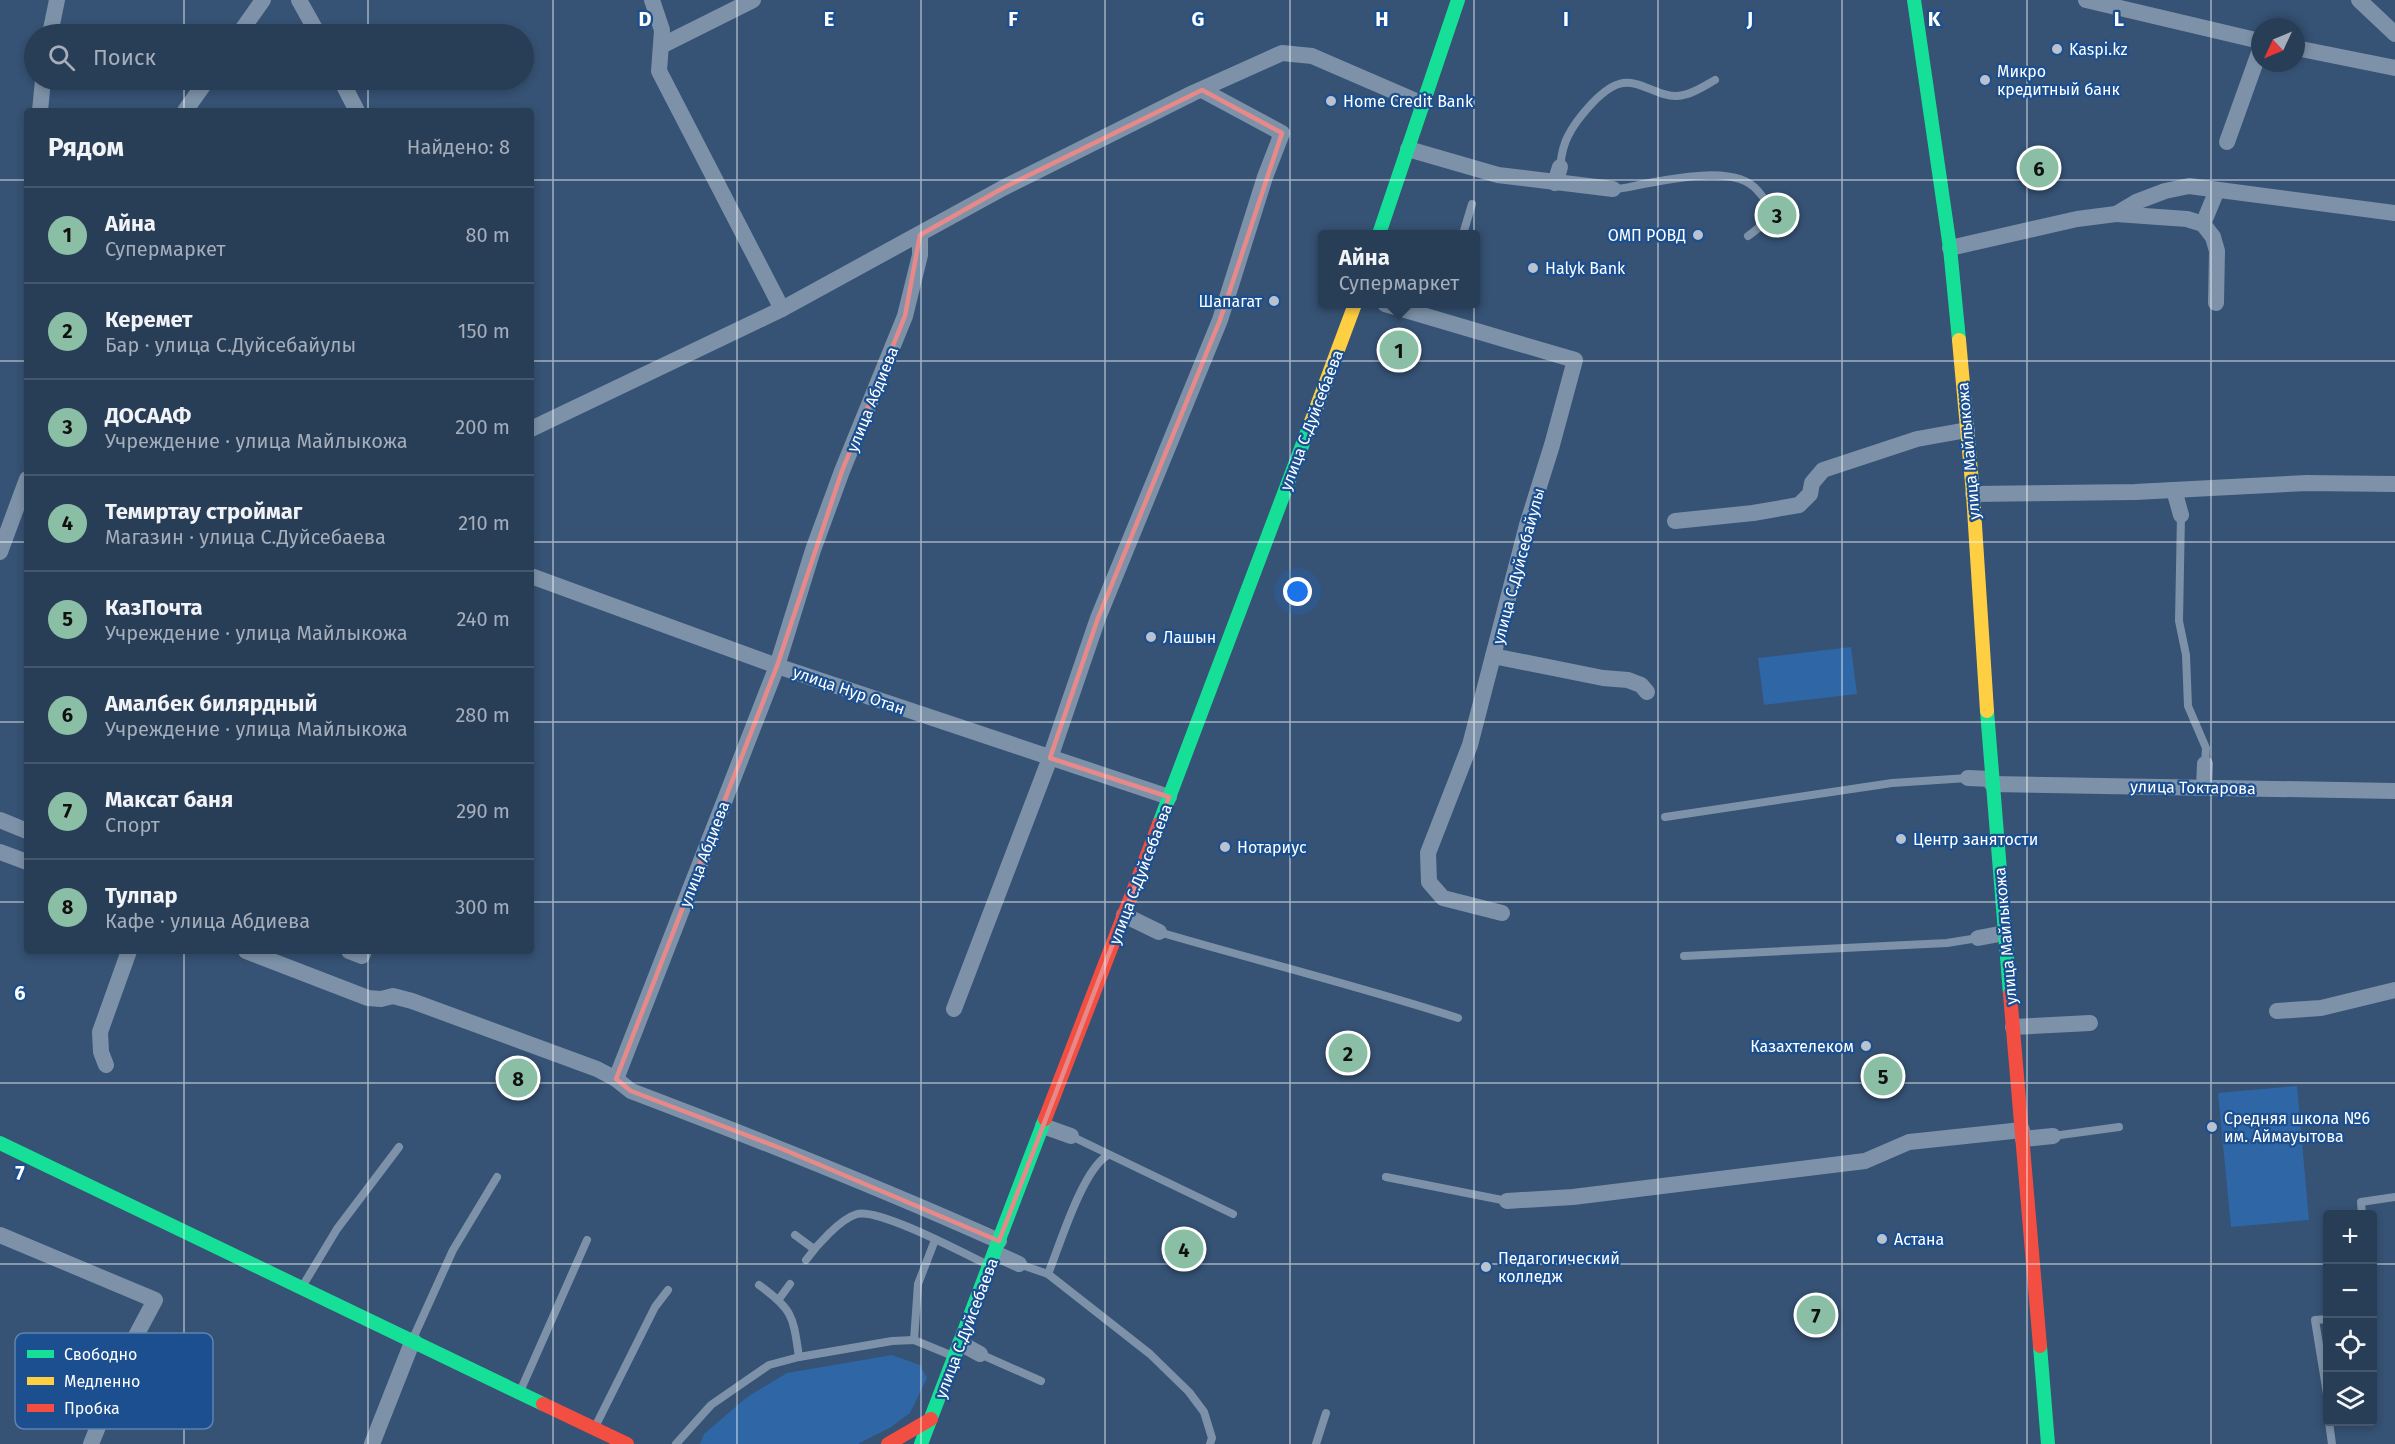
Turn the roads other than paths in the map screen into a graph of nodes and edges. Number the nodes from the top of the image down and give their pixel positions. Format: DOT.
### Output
graph roads {
  1 [pos="57,0"];
  2 [pos="263,0"];
  3 [pos="299,0"];
  4 [pos="652,0"];
  5 [pos="753,0"];
  6 [pos="1458,0"];
  7 [pos="1914,0"];
  8 [pos="2086,0"];
  9 [pos="2359,0"];
  10 [pos="52,24"];
  11 [pos="246,24"];
  12 [pos="312,24"];
  13 [pos="2395,34"];
  14 [pos="2251,39"];
  15 [pos="661,46"];
  16 [pos="2305,50"];
  17 [pos="2395,68"];
  18 [pos="2252,72"];
  19 [pos="1715,80"];
  20 [pos="42,90"];
  21 [pos="200,90"];
  22 [pos="346,90"];
  23 [pos="1202,90"];
  24 [pos="1423,104"];
  25 [pos="40,108"];
  26 [pos="187,108"];
  27 [pos="355,108"];
  28 [pos="2227,142"];
  29 [pos="1408,149"];
  30 [pos="1557,175"];
  31 [pos="1613,189"];
  32 [pos="2217,190"];
  33 [pos="1472,204"];
  34 [pos="2395,213"];
  35 [pos="2116,214"];
  36 [pos="2204,224"];
  37 [pos="1380,230"];
  38 [pos="1464,230"];
  39 [pos="920,235"];
  40 [pos="1748,236"];
  41 [pos="1950,248"];
  42 [pos="2216,303"];
  43 [pos="1353,308"];
  44 [pos="1402,308"];
  45 [pos="782,309"];
  46 [pos="534,428"];
  47 [pos="1966,430"];
  48 [pos="2395,484"];
  49 [pos="24,487"];
  50 [pos="2174,490"];
  51 [pos="1973,494"];
  52 [pos="2181,515"];
  53 [pos="1675,520"];
  54 [pos="0,552"];
  55 [pos="534,577"];
  56 [pos="1493,656"];
  57 [pos="777,666"];
  58 [pos="1647,692"];
  59 [pos="1050,758"];
  60 [pos="2205,764"];
  61 [pos="1968,778"];
  62 [pos="1991,782"];
  63 [pos="2204,787"];
  64 [pos="2395,791"];
  65 [pos="1169,797"];
  66 [pos="1665,817"];
  67 [pos="0,820"];
  68 [pos="24,830"];
  69 [pos="0,852"];
  70 [pos="24,861"];
  71 [pos="1503,913"];
  72 [pos="1124,915"];
  73 [pos="1159,932"];
  74 [pos="2005,933"];
  75 [pos="1978,938"];
  76 [pos="128,954"];
  77 [pos="254,954"];
  78 [pos="1684,956"];
  79 [pos="2395,990"];
  80 [pos="954,1009"];
  81 [pos="2277,1011"];
  82 [pos="1458,1018"];
  83 [pos="2090,1023"];
  84 [pos="2013,1027"];
  85 [pos="106,1065"];
  86 [pos="616,1079"];
  87 [pos="1043,1126"];
  88 [pos="2119,1127"];
  89 [pos="2023,1134"];
  90 [pos="1071,1136"];
  91 [pos="2053,1136"];
  92 [pos="0,1143"];
  93 [pos="399,1147"];
  94 [pos="1108,1155"];
  95 [pos="497,1177"];
  96 [pos="1386,1177"];
  97 [pos="2395,1197"];
  98 [pos="1507,1200"];
  99 [pos="2362,1210"];
  100 [pos="1233,1214"];
  101 [pos="0,1235"];
  102 [pos="795,1236"];
  103 [pos="587,1240"];
  104 [pos="936,1240"];
  105 [pos="814,1250"];
  106 [pos="995,1253"];
  107 [pos="806,1260"];
  108 [pos="1019,1264"];
  109 [pos="1048,1274"];
  110 [pos="790,1284"];
  111 [pos="759,1285"];
  112 [pos="302,1288"];
  113 [pos="668,1290"];
  114 [pos="779,1299"];
  115 [pos="2323,1319"];
  116 [pos="137,1333"];
  117 [pos="413,1340"];
  118 [pos="914,1340"];
  119 [pos="957,1350"];
  120 [pos="981,1354"];
  121 [pos="799,1357"];
  122 [pos="2323,1369"];
  123 [pos="1041,1381"];
  124 [pos="520,1393"];
  125 [pos="1326,1413"];
  126 [pos="931,1419"];
  127 [pos="2330,1426"];
  128 [pos="97,1429"];
  129 [pos="595,1429"];
  130 [pos="923,1443"];
  131 [pos="91,1444"];
  132 [pos="372,1444"];
  133 [pos="627,1444"];
  134 [pos="676,1444"];
  135 [pos="888,1444"];
  136 [pos="1210,1444"];
  137 [pos="1316,1444"];
  138 [pos="2048,1444"];
  139 [pos="2331,1444"];
  1 -- 10 [label="street"];
  2 -- 11 [label="street"];
  3 -- 12 [label="street"];
  4 -- 15 [label="street"];
  5 -- 15 [label="street"];
  6 -- 24 [label="main road"];
  7 -- 41 [label="main road, улица Майлыкожа"];
  8 -- 14 [label="street"];
  9 -- 13 [label="street"];
  15 -- 45 [label="street"];
  16 -- 17 [label="street"];
  18 -- 28 [label="street"];
  19 -- 30 [label="lane"];
  20 -- 25 [label="street"];
  21 -- 26 [label="street"];
  22 -- 27 [label="street"];
  23 -- 24 [label="street"];
  23 -- 39 [label="street"];
  23 -- 59 [label="street"];
  24 -- 29 [label="main road"];
  29 -- 30 [label="street"];
  29 -- 37 [label="main road"];
  30 -- 31 [label="street"];
  31 -- 40 [label="lane"];
  32 -- 34 [label="street"];
  32 -- 35 [label="street"];
  32 -- 36 [label="street"];
  33 -- 38 [label="lane"];
  35 -- 36 [label="street"];
  35 -- 41 [label="street"];
  36 -- 42 [label="street"];
  39 -- 45 [label="street"];
  39 -- 57 [label="street, улица Абдиева"];
  41 -- 47 [label="main road, улица Майлыкожа"];
  43 -- 65 [label="main road, улица С.Дуйсебаева"];
  44 -- 56 [label="street, улица С.Дуйсебайулы"];
  45 -- 46 [label="street"];
  47 -- 51 [label="main road, улица Майлыкожа"];
  47 -- 53 [label="street"];
  48 -- 50 [label="street"];
  49 -- 54 [label="street"];
  50 -- 51 [label="street"];
  50 -- 52 [label="street"];
  51 -- 62 [label="main road, улица Майлыкожа"];
  52 -- 60 [label="lane"];
  55 -- 57 [label="street, улица Нур Отан"];
  56 -- 58 [label="street"];
  56 -- 71 [label="street, улица С.Дуйсебайулы"];
  57 -- 59 [label="street, улица Нур Отан"];
  57 -- 86 [label="street, улица Абдиева"];
  59 -- 65 [label="street, улица Нур Отан"];
  59 -- 80 [label="street"];
  60 -- 63 [label="street"];
  61 -- 62 [label="street, улица Токтарова"];
  61 -- 66 [label="lane"];
  62 -- 63 [label="street, улица Токтарова"];
  62 -- 74 [label="main road, улица Майлыкожа"];
  63 -- 64 [label="street, улица Токтарова"];
  65 -- 72 [label="main road, улица С.Дуйсебаева"];
  67 -- 68 [label="street"];
  69 -- 70 [label="street"];
  72 -- 73 [label="street"];
  72 -- 87 [label="main road, улица С.Дуйсебаева"];
  73 -- 82 [label="lane"];
  74 -- 75 [label="street"];
  74 -- 84 [label="main road, улица Майлыкожа"];
  75 -- 78 [label="lane"];
  76 -- 85 [label="street"];
  77 -- 86 [label="street"];
  79 -- 81 [label="street"];
  83 -- 84 [label="street"];
  84 -- 89 [label="main road, улица Майлыкожа"];
  86 -- 106 [label="street"];
  87 -- 90 [label="street"];
  87 -- 106 [label="main road, улица С.Дуйсебаева"];
  88 -- 91 [label="lane"];
  89 -- 91 [label="street"];
  89 -- 98 [label="street"];
  89 -- 138 [label="main road, улица Майлыкожа"];
  90 -- 94 [label="lane"];
  92 -- 112 [label="main road"];
  93 -- 112 [label="lane"];
  94 -- 100 [label="lane"];
  94 -- 109 [label="lane"];
  95 -- 117 [label="lane"];
  96 -- 98 [label="lane"];
  97 -- 99 [label="lane"];
  101 -- 116 [label="street"];
  102 -- 105 [label="lane"];
  103 -- 124 [label="lane"];
  104 -- 105 [label="lane"];
  104 -- 106 [label="lane"];
  104 -- 118 [label="lane"];
  105 -- 107 [label="lane"];
  106 -- 108 [label="street"];
  106 -- 119 [label="main road, улица С.Дуйсебаева"];
  108 -- 109 [label="lane"];
  109 -- 136 [label="lane"];
  110 -- 114 [label="lane"];
  111 -- 114 [label="lane"];
  112 -- 117 [label="main road"];
  113 -- 129 [label="lane"];
  114 -- 121 [label="lane"];
  115 -- 122 [label="lane"];
  117 -- 124 [label="main road"];
  117 -- 132 [label="street"];
  118 -- 119 [label="lane"];
  118 -- 121 [label="lane"];
  119 -- 120 [label="street"];
  119 -- 126 [label="main road, улица С.Дуйсебаева"];
  120 -- 123 [label="lane"];
  121 -- 134 [label="lane"];
  124 -- 129 [label="main road"];
  125 -- 137 [label="lane"];
  126 -- 130 [label="main road, улица С.Дуйсебаева"];
  126 -- 135 [label="main road"];
  127 -- 139 [label="lane"];
  128 -- 131 [label="street"];
  129 -- 133 [label="main road"];
}
